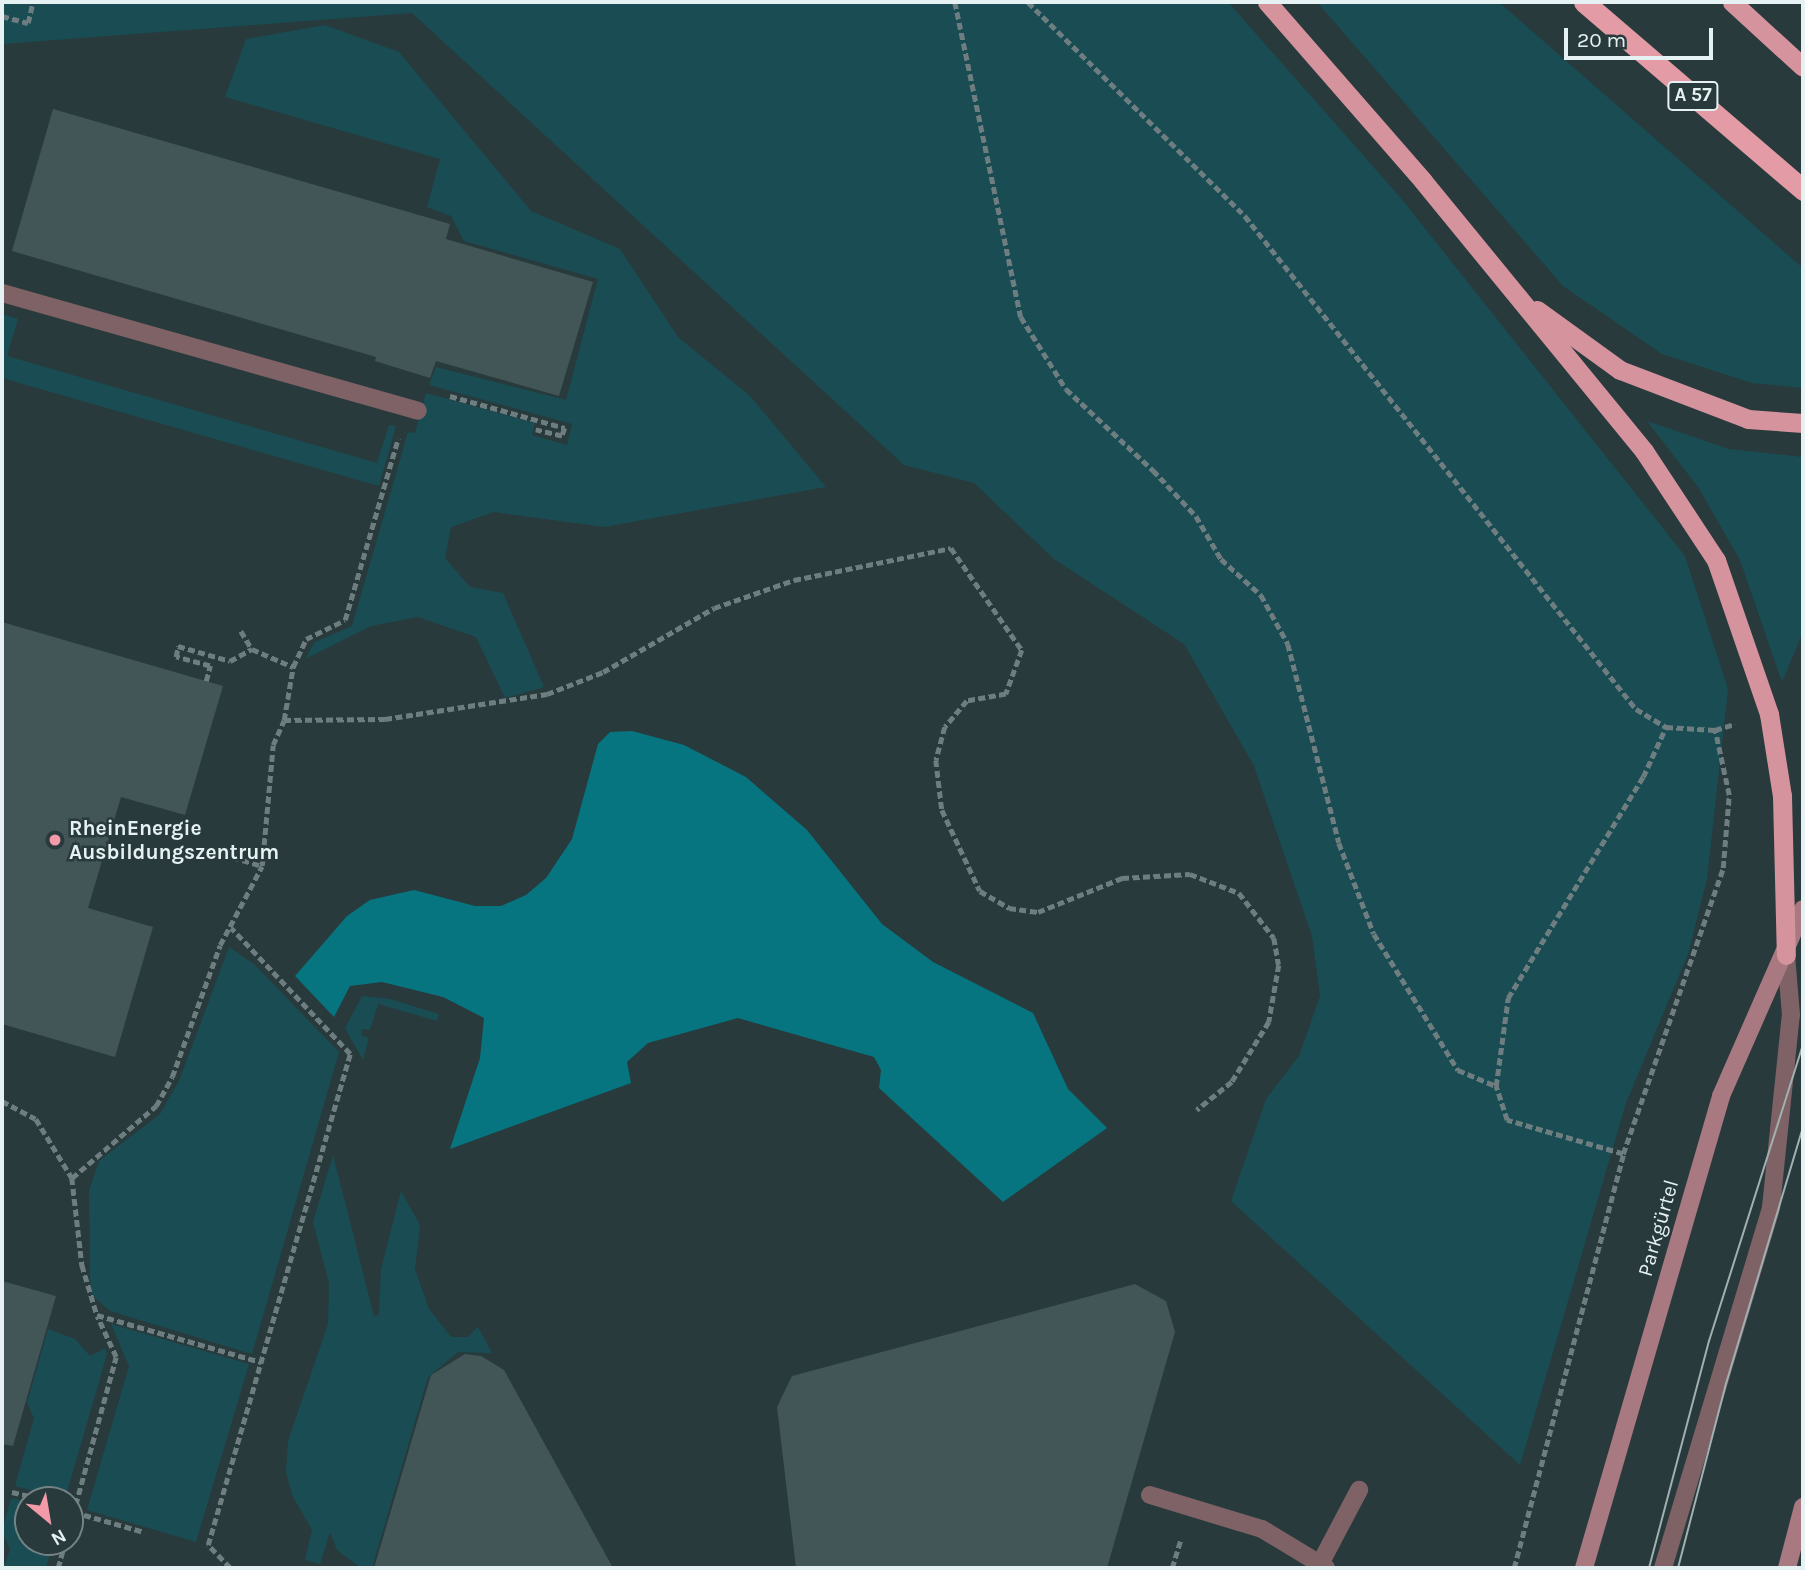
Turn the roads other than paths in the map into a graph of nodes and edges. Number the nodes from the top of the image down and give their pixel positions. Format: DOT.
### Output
graph roads {
  1 [pos="1267,2"];
  2 [pos="1584,2"];
  3 [pos="1732,2"];
  4 [pos="1803,67"];
  5 [pos="1803,190"];
  6 [pos="2,293"];
  7 [pos="1516,295"];
  8 [pos="413,410"];
  9 [pos="1803,423"];
  10 [pos="1803,909"];
  11 [pos="1786,955"];
  12 [pos="1359,1490"];
  13 [pos="1150,1495"];
  14 [pos="1803,1507"];
  15 [pos="1323,1566"];
  16 [pos="1584,1568"];
  17 [pos="1663,1568"];
  18 [pos="1787,1568"];
  1 -- 7 [label="highway"];
  2 -- 5 [label="highway, A 57"];
  3 -- 4 [label="highway"];
  6 -- 8 [label="lane"];
  7 -- 9 [label="highway"];
  7 -- 11 [label="highway"];
  10 -- 11 [label="main road, Parkgürtel"];
  11 -- 16 [label="main road, Parkgürtel"];
  11 -- 17 [label="lane"];
  12 -- 15 [label="lane"];
  13 -- 15 [label="lane"];
  14 -- 18 [label="main road"];
}
